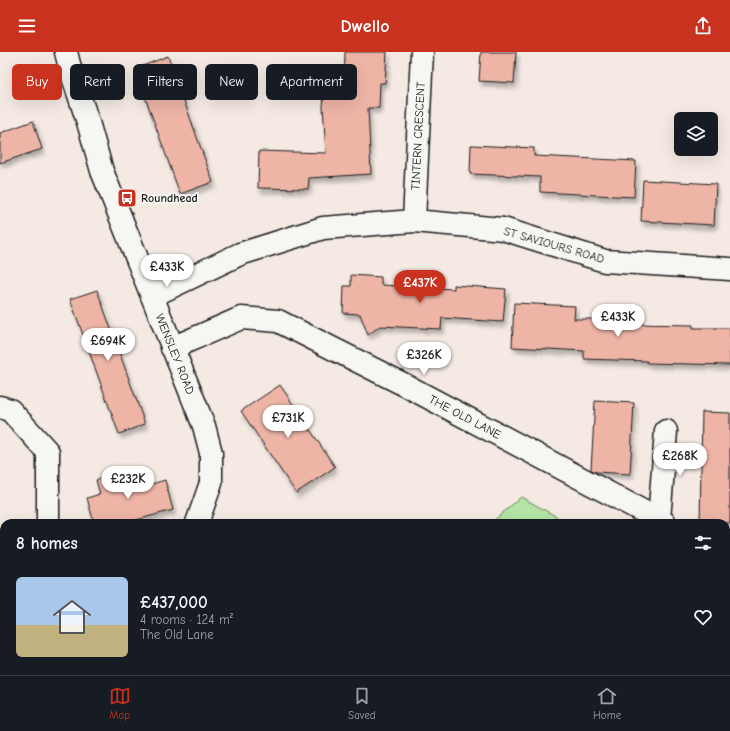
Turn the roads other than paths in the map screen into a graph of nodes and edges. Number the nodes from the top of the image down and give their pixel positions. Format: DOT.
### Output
graph roads {
  1 [pos="66,52"];
  2 [pos="422,52"];
  3 [pos="414,221"];
  4 [pos="730,269"];
  5 [pos="152,296"];
  6 [pos="172,348"];
  7 [pos="0,406"];
  8 [pos="666,431"];
  9 [pos="48,519"];
  10 [pos="198,519"];
  11 [pos="656,519"];
  12 [pos="662,519"];
  1 -- 5 [label="street, WENSLEY ROAD"];
  2 -- 3 [label="street, TINTERN CRESCENT"];
  3 -- 4 [label="street, ST SAVIOURS ROAD"];
  3 -- 5 [label="street, ST SAVIOURS ROAD"];
  5 -- 6 [label="street, WENSLEY ROAD"];
  6 -- 10 [label="street, WENSLEY ROAD"];
  6 -- 11 [label="street, THE OLD LANE"];
  7 -- 9 [label="street"];
  8 -- 12 [label="street"];
}
